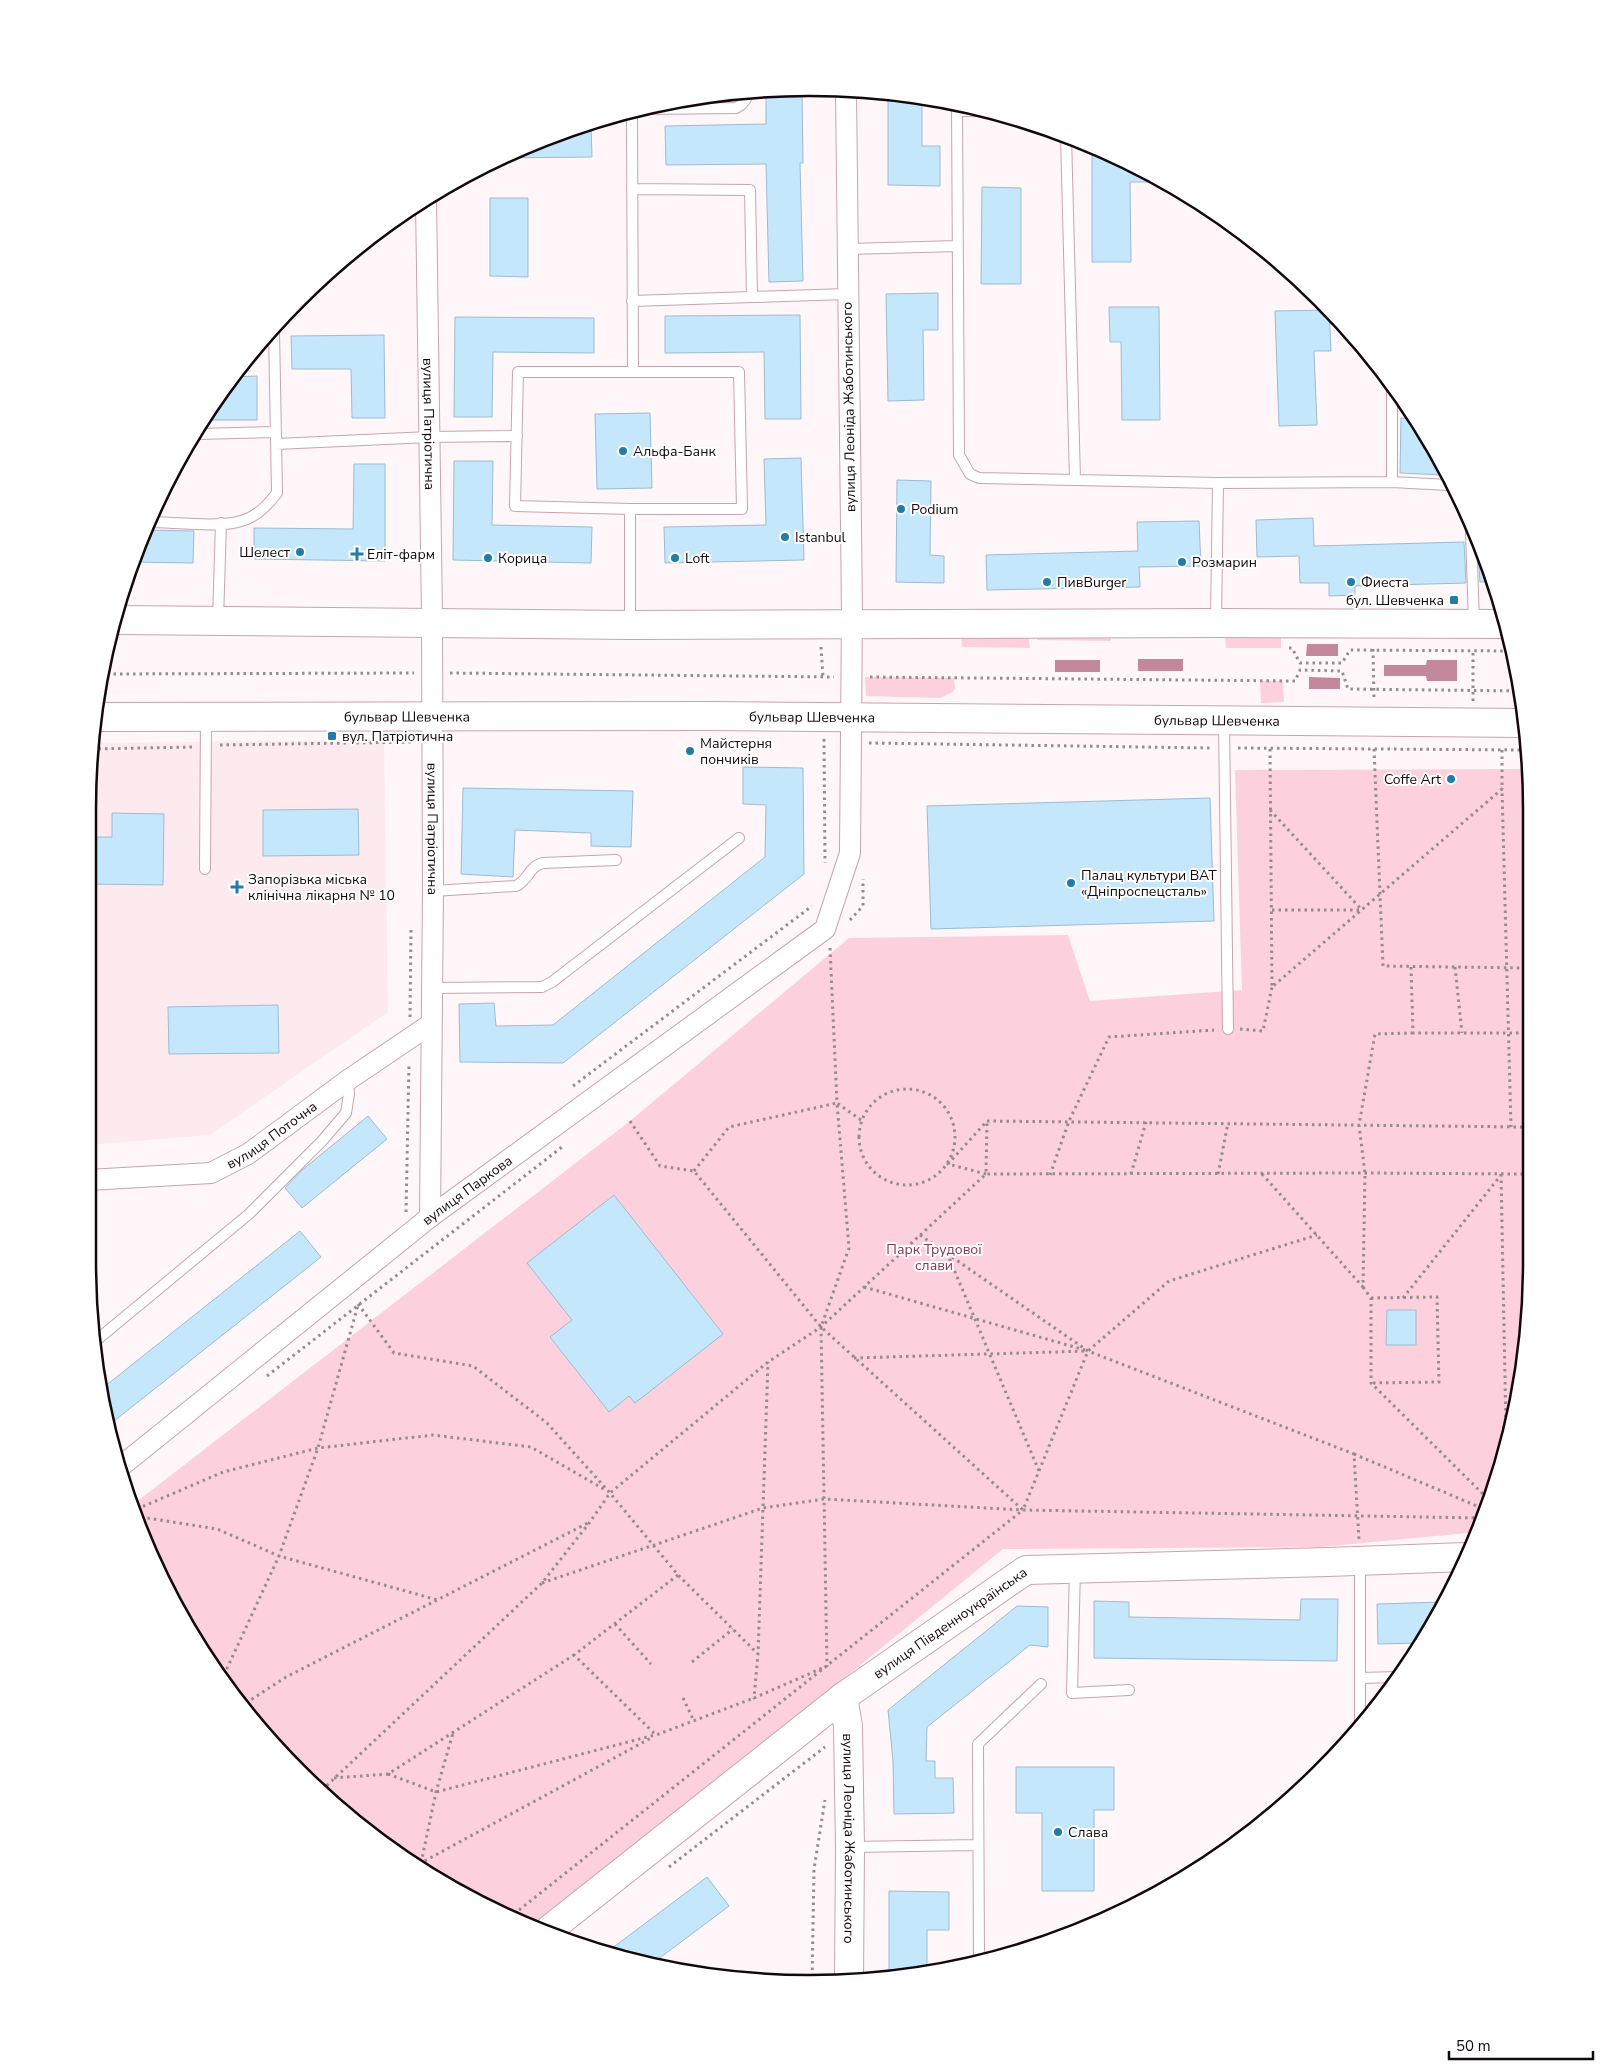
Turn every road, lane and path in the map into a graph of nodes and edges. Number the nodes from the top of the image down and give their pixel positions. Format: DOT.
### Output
graph roads {
  1 [pos="846,98"];
  2 [pos="746,99"];
  3 [pos="678,109"];
  4 [pos="957,112"];
  5 [pos="632,119"];
  6 [pos="1066,145"];
  7 [pos="632,189"];
  8 [pos="426,208"];
  9 [pos="958,246"];
  10 [pos="848,249"];
  11 [pos="848,294"];
  12 [pos="752,297"];
  13 [pos="632,302"];
  14 [pos="274,338"];
  15 [pos="633,372"];
  16 [pos="1392,398"];
  17 [pos="276,432"];
  18 [pos="203,434"];
  19 [pos="517,436"];
  20 [pos="429,437"];
  21 [pos="276,444"];
  22 [pos="1075,480"];
  23 [pos="1392,482"];
  24 [pos="1218,483"];
  25 [pos="1444,485"];
  26 [pos="630,510"];
  27 [pos="158,522"];
  28 [pos="221,524"];
  29 [pos="1471,546"];
  30 [pos="122,620"];
  31 [pos="218,621"];
  32 [pos="432,622"];
  33 [pos="1216,622"];
  34 [pos="1373,623"];
  35 [pos="852,624"];
  36 [pos="1474,624"];
  37 [pos="1498,624"];
  38 [pos="630,625"];
  39 [pos="820,647"];
  40 [pos="432,673"];
  41 [pos="109,674"];
  42 [pos="823,677"];
  43 [pos="851,677"];
  44 [pos="1374,689"];
  45 [pos="1473,691"];
  46 [pos="1513,691"];
  47 [pos="432,715"];
  48 [pos="206,716"];
  49 [pos="102,717"];
  50 [pos="851,718"];
  51 [pos="1224,721"];
  52 [pos="1374,722"];
  53 [pos="1472,723"];
  54 [pos="1518,723"];
  55 [pos="824,736"];
  56 [pos="863,743"];
  57 [pos="206,746"];
  58 [pos="1224,748"];
  59 [pos="99,749"];
  60 [pos="1270,749"];
  61 [pos="1374,749"];
  62 [pos="1472,750"];
  63 [pos="1502,750"];
  64 [pos="1520,750"];
  65 [pos="414,752"];
  66 [pos="1502,790"];
  67 [pos="1270,810"];
  68 [pos="739,838"];
  69 [pos="616,860"];
  70 [pos="824,865"];
  71 [pos="205,869"];
  72 [pos="863,877"];
  73 [pos="433,891"];
  74 [pos="1380,895"];
  75 [pos="815,905"];
  76 [pos="1272,910"];
  77 [pos="1362,910"];
  78 [pos="411,920"];
  79 [pos="827,935"];
  80 [pos="1411,967"];
  81 [pos="1454,967"];
  82 [pos="1507,967"];
  83 [pos="1523,968"];
  84 [pos="1272,987"];
  85 [pos="432,988"];
  86 [pos="431,1024"];
  87 [pos="1228,1029"];
  88 [pos="1413,1033"];
  89 [pos="1462,1033"];
  90 [pos="1509,1033"];
  91 [pos="1523,1033"];
  92 [pos="409,1039"];
  93 [pos="348,1080"];
  94 [pos="571,1088"];
  95 [pos="837,1103"];
  96 [pos="630,1120"];
  97 [pos="861,1120"];
  98 [pos="987,1121"];
  99 [pos="1069,1121"];
  100 [pos="1146,1122"];
  101 [pos="1228,1123"];
  102 [pos="1359,1125"];
  103 [pos="1512,1127"];
  104 [pos="1523,1127"];
  105 [pos="570,1141"];
  106 [pos="948,1164"];
  107 [pos="694,1171"];
  108 [pos="1365,1173"];
  109 [pos="986,1174"];
  110 [pos="1050,1174"];
  111 [pos="1131,1174"];
  112 [pos="1218,1174"];
  113 [pos="1262,1174"];
  114 [pos="1501,1174"];
  115 [pos="1523,1174"];
  116 [pos="96,1180"];
  117 [pos="406,1212"];
  118 [pos="430,1217"];
  119 [pos="920,1235"];
  120 [pos="1317,1235"];
  121 [pos="947,1253"];
  122 [pos="864,1287"];
  123 [pos="1363,1287"];
  124 [pos="1371,1298"];
  125 [pos="1403,1298"];
  126 [pos="358,1304"];
  127 [pos="975,1319"];
  128 [pos="820,1327"];
  129 [pos="100,1337"];
  130 [pos="1088,1350"];
  131 [pos="989,1354"];
  132 [pos="854,1358"];
  133 [pos="768,1362"];
  134 [pos="266,1377"];
  135 [pos="1371,1383"];
  136 [pos="1506,1414"];
  137 [pos="318,1448"];
  138 [pos="1354,1454"];
  139 [pos="126,1462"];
  140 [pos="1039,1472"];
  141 [pos="610,1493"];
  142 [pos="1484,1495"];
  143 [pos="824,1499"];
  144 [pos="141,1507"];
  145 [pos="1479,1507"];
  146 [pos="763,1508"];
  147 [pos="1023,1510"];
  148 [pos="145,1518"];
  149 [pos="590,1522"];
  150 [pos="653,1546"];
  151 [pos="279,1556"];
  152 [pos="1458,1557"];
  153 [pos="1360,1561"];
  154 [pos="1076,1568"];
  155 [pos="678,1575"];
  156 [pos="542,1583"];
  157 [pos="438,1600"];
  158 [pos="615,1624"];
  159 [pos="733,1629"];
  160 [pos="758,1654"];
  161 [pos="574,1655"];
  162 [pos="692,1662"];
  163 [pos="651,1664"];
  164 [pos="226,1671"];
  165 [pos="1389,1676"];
  166 [pos="1360,1678"];
  167 [pos="1041,1684"];
  168 [pos="1129,1690"];
  169 [pos="843,1697"];
  170 [pos="683,1698"];
  171 [pos="754,1698"];
  172 [pos="248,1701"];
  173 [pos="1360,1715"];
  174 [pos="694,1721"];
  175 [pos="453,1733"];
  176 [pos="656,1735"];
  177 [pos="826,1746"];
  178 [pos="388,1774"];
  179 [pos="334,1778"];
  180 [pos="326,1786"];
  181 [pos="436,1792"];
  182 [pos="825,1796"];
  183 [pos="978,1844"];
  184 [pos="850,1847"];
  185 [pos="421,1860"];
  186 [pos="424,1862"];
  187 [pos="661,1873"];
  188 [pos="553,1926"];
  189 [pos="979,1954"];
  190 [pos="849,1973"];
  191 [pos="812,1975"];
  1 -- 10 [label="street, вулиця Леоніда Жаботинського"];
  2 -- 3 [label="lane"];
  4 -- 9 [label="lane"];
  5 -- 7 [label="lane"];
  6 -- 22 [label="lane"];
  7 -- 12 [label="lane"];
  7 -- 13 [label="lane"];
  8 -- 20 [label="street, вулиця Патріотична"];
  9 -- 10 [label="lane"];
  9 -- 22 [label="lane"];
  10 -- 11 [label="street, вулиця Леоніда Жаботинського"];
  11 -- 12 [label="lane"];
  11 -- 35 [label="street, вулиця Леоніда Жаботинського"];
  12 -- 13 [label="lane"];
  13 -- 15 [label="lane"];
  14 -- 17 [label="lane"];
  15 -- 19 [label="lane"];
  15 -- 26 [label="lane"];
  16 -- 23 [label="lane"];
  17 -- 18 [label="lane"];
  17 -- 21 [label="lane"];
  19 -- 20 [label="lane"];
  19 -- 26 [label="lane"];
  20 -- 21 [label="lane"];
  20 -- 32 [label="street, вулиця Патріотична"];
  21 -- 28 [label="lane"];
  22 -- 24 [label="lane"];
  23 -- 24 [label="lane"];
  23 -- 25 [label="lane"];
  24 -- 33 [label="lane"];
  26 -- 38 [label="lane"];
  27 -- 28 [label="lane"];
  28 -- 31 [label="lane"];
  29 -- 36 [label="lane"];
  30 -- 31 [label="street"];
  31 -- 32 [label="street"];
  32 -- 38 [label="street"];
  32 -- 40 [label="street, вулиця Патріотична"];
  33 -- 34 [label="street"];
  33 -- 35 [label="street"];
  34 -- 36 [label="street"];
  34 -- 44 [label="path"];
  35 -- 38 [label="street"];
  35 -- 43 [label="street, вулиця Леоніда Жаботинського"];
  36 -- 37 [label="street"];
  36 -- 45 [label="path"];
  39 -- 42 [label="path"];
  40 -- 41 [label="path"];
  40 -- 42 [label="path"];
  40 -- 47 [label="street, вулиця Патріотична"];
  42 -- 43 [label="path"];
  43 -- 44 [label="path"];
  43 -- 50 [label="street, вулиця Леоніда Жаботинського"];
  44 -- 45 [label="path"];
  44 -- 52 [label="path"];
  45 -- 46 [label="path"];
  45 -- 53 [label="path"];
  47 -- 48 [label="street, бульвар Шевченка"];
  47 -- 50 [label="street, бульвар Шевченка"];
  47 -- 73 [label="street, вулиця Патріотична"];
  48 -- 49 [label="street, бульвар Шевченка"];
  48 -- 57 [label="lane"];
  50 -- 51 [label="street, бульвар Шевченка"];
  50 -- 79 [label="street, вулиця Леоніда Жаботинського"];
  51 -- 52 [label="street, бульвар Шевченка"];
  51 -- 58 [label="lane"];
  52 -- 53 [label="street, бульвар Шевченка"];
  52 -- 61 [label="path"];
  53 -- 54 [label="street, бульвар Шевченка"];
  53 -- 62 [label="path"];
  55 -- 70 [label="path"];
  56 -- 58 [label="path"];
  57 -- 59 [label="path"];
  57 -- 65 [label="path"];
  57 -- 71 [label="lane"];
  58 -- 60 [label="path"];
  58 -- 87 [label="lane"];
  60 -- 61 [label="path"];
  60 -- 67 [label="path"];
  61 -- 62 [label="path"];
  61 -- 74 [label="path"];
  62 -- 63 [label="path"];
  63 -- 64 [label="path"];
  63 -- 66 [label="path"];
  66 -- 74 [label="path"];
  66 -- 82 [label="path"];
  67 -- 76 [label="path"];
  67 -- 77 [label="path"];
  68 -- 85 [label="lane"];
  69 -- 73 [label="lane"];
  72 -- 79 [label="path"];
  73 -- 85 [label="street, вулиця Патріотична"];
  74 -- 77 [label="path"];
  74 -- 80 [label="path"];
  75 -- 94 [label="path"];
  76 -- 77 [label="path"];
  76 -- 84 [label="path"];
  77 -- 84 [label="path"];
  78 -- 92 [label="path"];
  79 -- 95 [label="path"];
  79 -- 118 [label="street, вулиця Паркова"];
  80 -- 81 [label="path"];
  80 -- 88 [label="path"];
  81 -- 82 [label="path"];
  81 -- 89 [label="path"];
  82 -- 83 [label="path"];
  82 -- 90 [label="path"];
  84 -- 87 [label="path"];
  85 -- 86 [label="street, вулиця Патріотична"];
  86 -- 92 [label="street, вулиця Поточна"];
  86 -- 118 [label="street, вулиця Патріотична"];
  87 -- 99 [label="path"];
  88 -- 89 [label="path"];
  88 -- 102 [label="path"];
  89 -- 90 [label="path"];
  90 -- 91 [label="path"];
  90 -- 103 [label="path"];
  92 -- 93 [label="street, вулиця Поточна"];
  92 -- 117 [label="path"];
  93 -- 116 [label="street, вулиця Поточна"];
  93 -- 129 [label="lane"];
  95 -- 97 [label="path"];
  95 -- 107 [label="path"];
  95 -- 128 [label="path"];
  96 -- 107 [label="path"];
  97 -- 106 [label="path"];
  97 -- 106 [label="path"];
  98 -- 99 [label="path"];
  98 -- 106 [label="path"];
  98 -- 109 [label="path"];
  99 -- 100 [label="path"];
  99 -- 110 [label="path"];
  100 -- 101 [label="path"];
  100 -- 111 [label="path"];
  101 -- 102 [label="path"];
  101 -- 112 [label="path"];
  102 -- 103 [label="path"];
  102 -- 108 [label="path"];
  103 -- 104 [label="path"];
  105 -- 126 [label="path"];
  106 -- 109 [label="path"];
  107 -- 128 [label="path"];
  108 -- 113 [label="path"];
  108 -- 114 [label="path"];
  108 -- 123 [label="path"];
  109 -- 110 [label="path"];
  109 -- 119 [label="path"];
  110 -- 111 [label="path"];
  111 -- 112 [label="path"];
  112 -- 113 [label="path"];
  113 -- 120 [label="path"];
  114 -- 115 [label="path"];
  114 -- 125 [label="path"];
  114 -- 136 [label="path"];
  118 -- 139 [label="street, вулиця Паркова"];
  119 -- 121 [label="path"];
  119 -- 122 [label="path"];
  120 -- 123 [label="path"];
  120 -- 130 [label="path"];
  121 -- 127 [label="path"];
  121 -- 130 [label="path"];
  122 -- 127 [label="path"];
  122 -- 128 [label="path"];
  123 -- 124 [label="path"];
  124 -- 125 [label="path"];
  124 -- 135 [label="path"];
  125 -- 135 [label="path"];
  126 -- 134 [label="path"];
  126 -- 137 [label="path"];
  126 -- 141 [label="path"];
  127 -- 130 [label="path"];
  127 -- 131 [label="path"];
  128 -- 132 [label="path"];
  128 -- 133 [label="path"];
  128 -- 143 [label="path"];
  130 -- 131 [label="path"];
  130 -- 138 [label="path"];
  130 -- 140 [label="path"];
  131 -- 132 [label="path"];
  131 -- 140 [label="path"];
  132 -- 147 [label="path"];
  133 -- 141 [label="path"];
  133 -- 146 [label="path"];
  135 -- 142 [label="path"];
  137 -- 141 [label="path"];
  137 -- 144 [label="path"];
  137 -- 151 [label="path"];
  138 -- 145 [label="path"];
  138 -- 153 [label="path"];
  140 -- 147 [label="path"];
  141 -- 149 [label="path"];
  141 -- 150 [label="path"];
  143 -- 146 [label="path"];
  143 -- 147 [label="path"];
  143 -- 171 [label="path"];
  146 -- 150 [label="path"];
  146 -- 160 [label="path"];
  148 -- 151 [label="path"];
  149 -- 156 [label="path"];
  149 -- 157 [label="path"];
  150 -- 155 [label="path"];
  150 -- 156 [label="path"];
  151 -- 157 [label="path"];
  151 -- 164 [label="path"];
  152 -- 153 [label="street, вулиця Південноукраїнська"];
  153 -- 154 [label="street, вулиця Південноукраїнська"];
  153 -- 166 [label="lane"];
  154 -- 168 [label="lane"];
  154 -- 169 [label="street, вулиця Південноукраїнська"];
  155 -- 158 [label="path"];
  155 -- 159 [label="path"];
  156 -- 179 [label="path"];
  157 -- 172 [label="path"];
  158 -- 161 [label="path"];
  158 -- 163 [label="path"];
  159 -- 160 [label="path"];
  159 -- 162 [label="path"];
  160 -- 171 [label="path"];
  161 -- 175 [label="path"];
  161 -- 176 [label="path"];
  165 -- 166 [label="lane"];
  166 -- 173 [label="lane"];
  167 -- 183 [label="lane"];
  169 -- 184 [label="street, вулиця Леоніда Жаботинського"];
  169 -- 188 [label="street, вулиця Південноукраїнська"];
  170 -- 174 [label="path"];
  171 -- 174 [label="path"];
  174 -- 176 [label="path"];
  175 -- 178 [label="path"];
  175 -- 181 [label="path"];
  176 -- 181 [label="path"];
  176 -- 186 [label="path"];
  177 -- 187 [label="path"];
  178 -- 179 [label="path"];
  178 -- 181 [label="path"];
  179 -- 180 [label="path"];
  181 -- 185 [label="path"];
  182 -- 191 [label="path"];
  183 -- 184 [label="lane"];
  183 -- 189 [label="lane"];
  184 -- 190 [label="street, вулиця Леоніда Жаботинського"];
}
